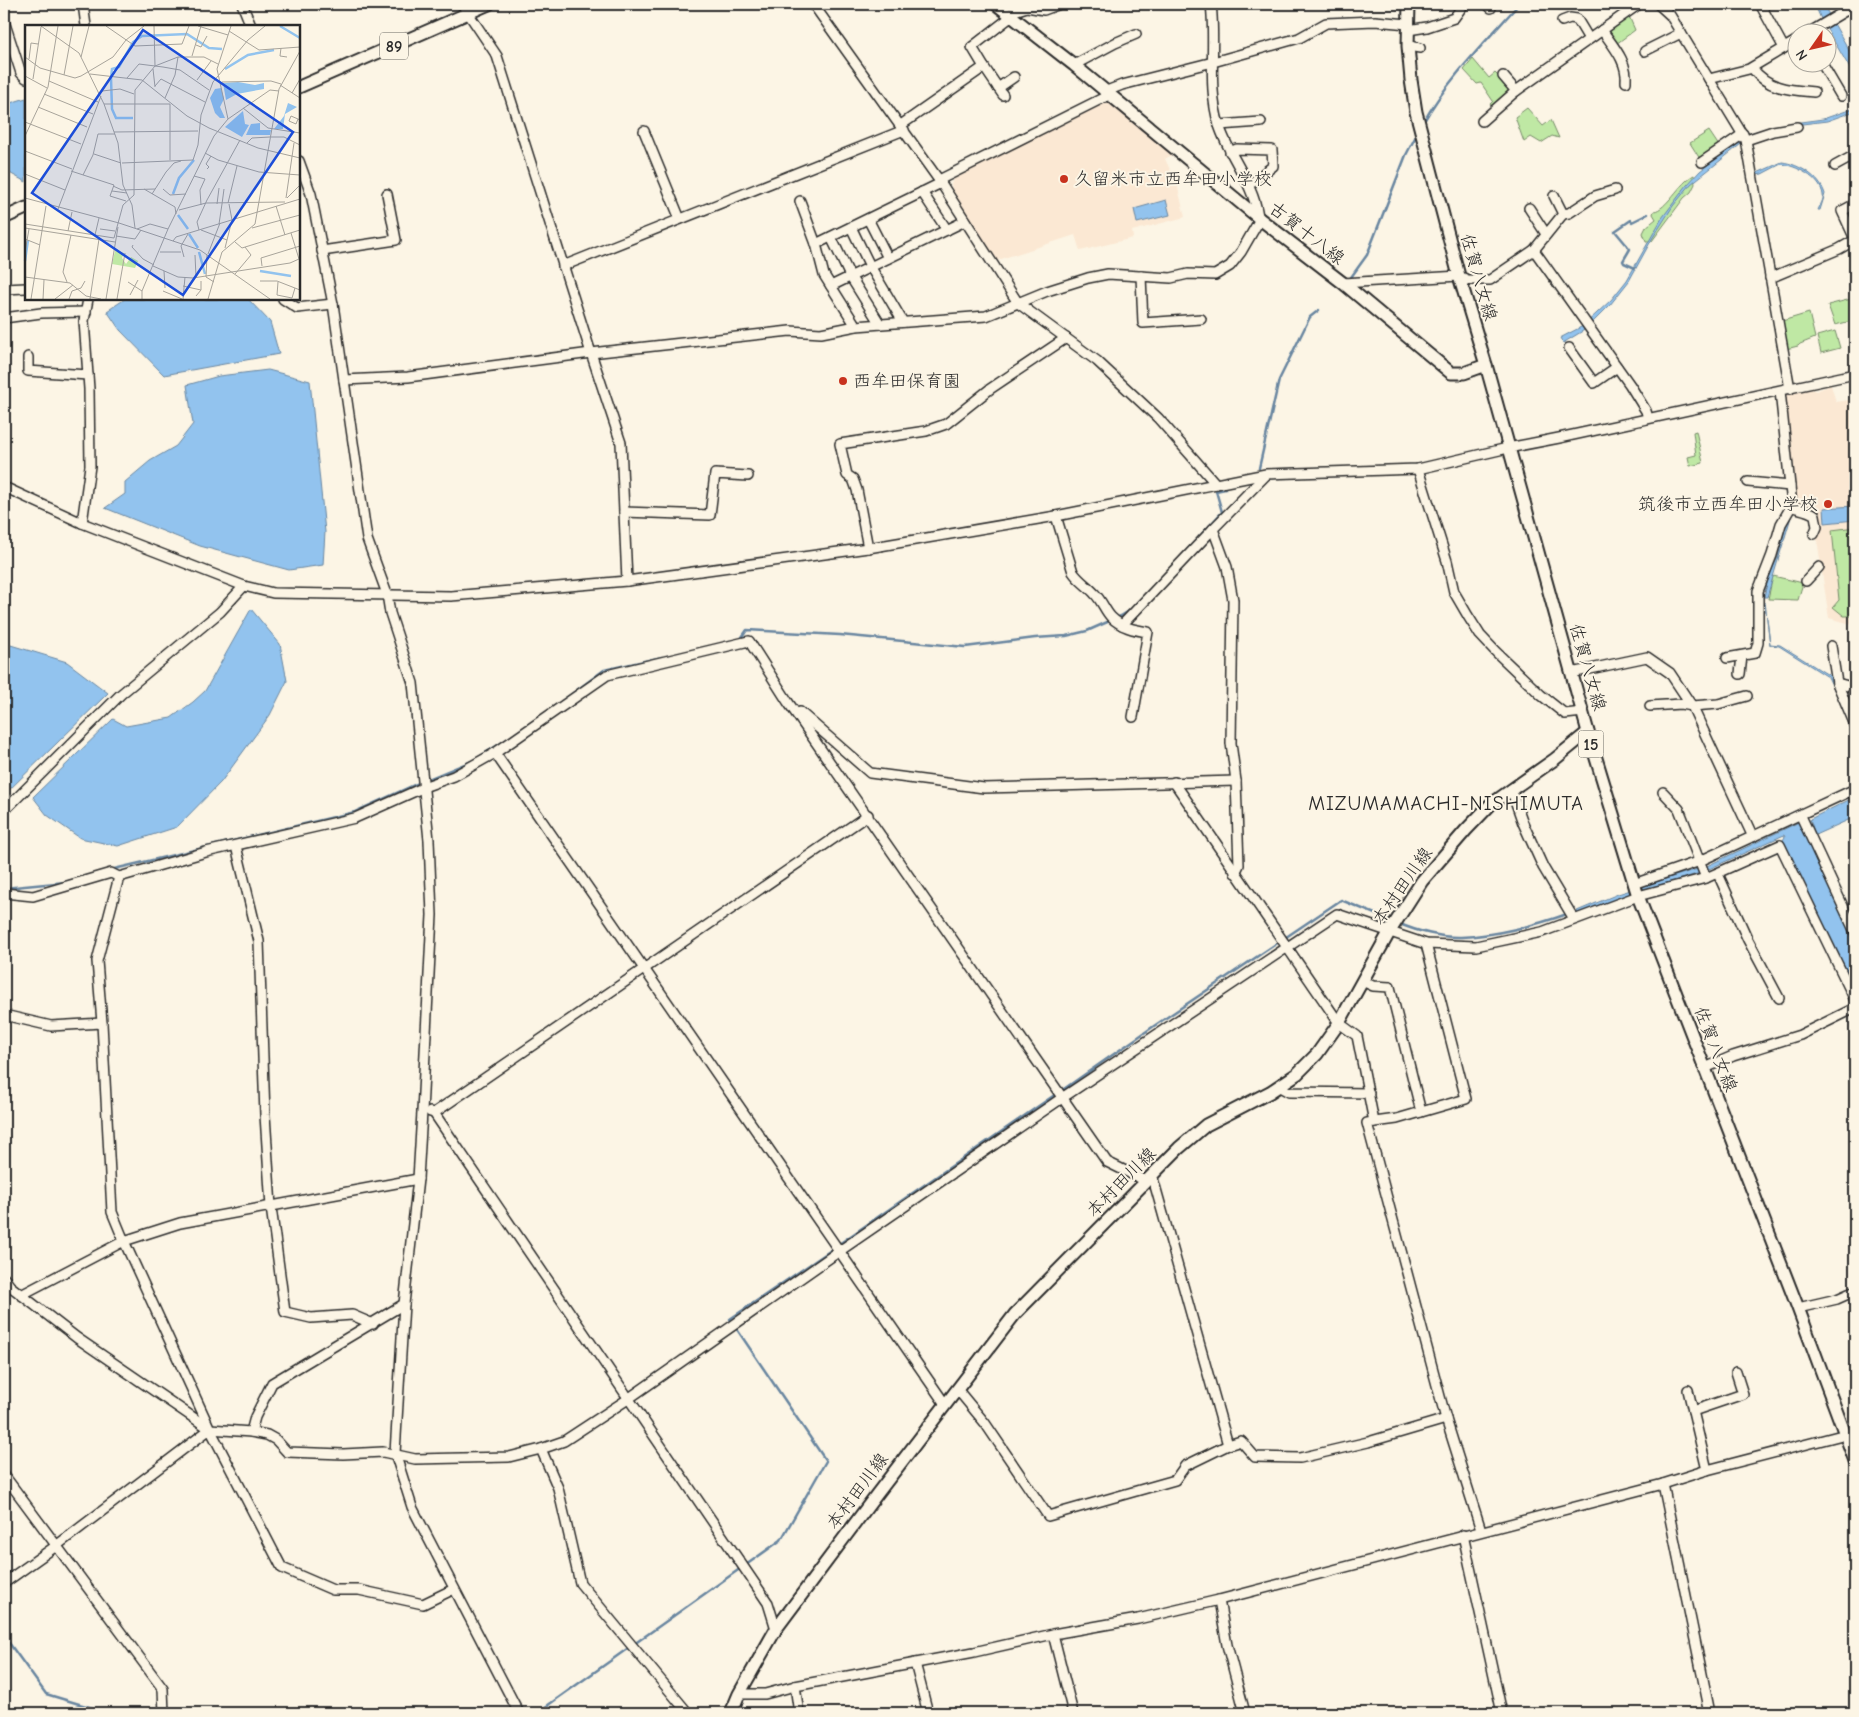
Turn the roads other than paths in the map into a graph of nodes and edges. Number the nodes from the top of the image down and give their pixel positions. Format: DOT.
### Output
graph roads {
  1 [pos="83,4"];
  2 [pos="242,4"];
  3 [pos="489,4"];
  4 [pos="814,4"];
  5 [pos="996,4"];
  6 [pos="1060,4"];
  7 [pos="1211,4"];
  8 [pos="1410,4"];
  9 [pos="1464,4"];
  10 [pos="1639,4"];
  11 [pos="1658,4"];
  12 [pos="1760,4"];
  13 [pos="1855,5"];
  14 [pos="465,8"];
  15 [pos="1010,15"];
  16 [pos="4,21"];
  17 [pos="1562,22"];
  18 [pos="1827,22"];
  19 [pos="86,25"];
  20 [pos="251,25"];
  21 [pos="1408,27"];
  22 [pos="1602,30"];
  23 [pos="1681,33"];
  24 [pos="1136,34"];
  25 [pos="1589,39"];
  26 [pos="1408,46"];
  27 [pos="1420,48"];
  28 [pos="1784,48"];
  29 [pos="1645,51"];
  30 [pos="1213,62"];
  31 [pos="1074,65"];
  32 [pos="984,66"];
  33 [pos="1752,68"];
  34 [pos="1827,72"];
  35 [pos="25,75"];
  36 [pos="1503,76"];
  37 [pos="1014,77"];
  38 [pos="1709,79"];
  39 [pos="1626,82"];
  40 [pos="300,87"];
  41 [pos="1516,90"];
  42 [pos="1814,92"];
  43 [pos="1106,93"];
  44 [pos="1841,96"];
  45 [pos="1482,121"];
  46 [pos="1261,122"];
  47 [pos="1219,125"];
  48 [pos="1797,127"];
  49 [pos="902,128"];
  50 [pos="644,131"];
  51 [pos="1744,137"];
  52 [pos="1230,152"];
  53 [pos="1855,155"];
  54 [pos="1702,162"];
  55 [pos="300,163"];
  56 [pos="1834,166"];
  57 [pos="940,181"];
  58 [pos="1249,186"];
  59 [pos="1615,190"];
  60 [pos="922,192"];
  61 [pos="387,194"];
  62 [pos="1554,196"];
  63 [pos="800,201"];
  64 [pos="1855,204"];
  65 [pos="25,208"];
  66 [pos="1529,208"];
  67 [pos="1563,214"];
  68 [pos="4,218"];
  69 [pos="1259,218"];
  70 [pos="680,219"];
  71 [pos="868,219"];
  72 [pos="965,221"];
  73 [pos="851,227"];
  74 [pos="946,230"];
  75 [pos="1546,234"];
  76 [pos="831,237"];
  77 [pos="1855,240"];
  78 [pos="816,244"];
  79 [pos="1534,250"];
  80 [pos="322,251"];
  81 [pos="888,258"];
  82 [pos="563,266"];
  83 [pos="870,266"];
  84 [pos="850,276"];
  85 [pos="1141,276"];
  86 [pos="1460,276"];
  87 [pos="1770,278"];
  88 [pos="1343,283"];
  89 [pos="831,286"];
  90 [pos="25,288"];
  91 [pos="4,289"];
  92 [pos="88,300"];
  93 [pos="285,300"];
  94 [pos="1018,303"];
  95 [pos="333,304"];
  96 [pos="86,312"];
  97 [pos="4,318"];
  98 [pos="1201,319"];
  99 [pos="903,322"];
  100 [pos="880,324"];
  101 [pos="856,326"];
  102 [pos="1066,338"];
  103 [pos="1569,348"];
  104 [pos="591,353"];
  105 [pos="28,357"];
  106 [pos="1486,365"];
  107 [pos="1618,367"];
  108 [pos="1855,374"];
  109 [pos="88,376"];
  110 [pos="344,380"];
  111 [pos="1790,389"];
  112 [pos="1780,392"];
  113 [pos="1648,418"];
  114 [pos="1508,448"];
  115 [pos="1418,469"];
  116 [pos="1266,474"];
  117 [pos="748,476"];
  118 [pos="1748,482"];
  119 [pos="1216,484"];
  120 [pos="1790,486"];
  121 [pos="4,487"];
  122 [pos="1790,506"];
  123 [pos="624,512"];
  124 [pos="1056,516"];
  125 [pos="82,523"];
  126 [pos="1213,529"];
  127 [pos="1814,534"];
  128 [pos="868,548"];
  129 [pos="1819,567"];
  130 [pos="627,581"];
  131 [pos="1806,581"];
  132 [pos="244,586"];
  133 [pos="387,594"];
  134 [pos="1122,624"];
  135 [pos="1831,646"];
  136 [pos="1742,656"];
  137 [pos="1727,658"];
  138 [pos="1571,673"];
  139 [pos="1740,674"];
  140 [pos="1837,683"];
  141 [pos="1855,688"];
  142 [pos="1747,696"];
  143 [pos="788,702"];
  144 [pos="1650,706"];
  145 [pos="1692,706"];
  146 [pos="1583,712"];
  147 [pos="1133,717"];
  148 [pos="1855,725"];
  149 [pos="1588,732"];
  150 [pos="495,753"];
  151 [pos="1236,781"];
  152 [pos="1174,782"];
  153 [pos="424,788"];
  154 [pos="1511,789"];
  155 [pos="1855,789"];
  156 [pos="1663,792"];
  157 [pos="4,811"];
  158 [pos="868,815"];
  159 [pos="1801,816"];
  160 [pos="1753,837"];
  161 [pos="236,846"];
  162 [pos="1700,861"];
  163 [pos="1235,873"];
  164 [pos="1718,874"];
  165 [pos="119,877"];
  166 [pos="1706,878"];
  167 [pos="1634,884"];
  168 [pos="4,893"];
  169 [pos="1638,896"];
  170 [pos="1574,919"];
  171 [pos="1390,931"];
  172 [pos="1855,932"];
  173 [pos="1426,944"];
  174 [pos="1285,947"];
  175 [pos="644,968"];
  176 [pos="1362,981"];
  177 [pos="1779,998"];
  178 [pos="1855,1000"];
  179 [pos="1855,1008"];
  180 [pos="4,1015"];
  181 [pos="1338,1022"];
  182 [pos="102,1023"];
  183 [pos="1705,1068"];
  184 [pos="1278,1086"];
  185 [pos="1369,1093"];
  186 [pos="1062,1098"];
  187 [pos="422,1112"];
  188 [pos="434,1112"];
  189 [pos="1421,1112"];
  190 [pos="1374,1122"];
  191 [pos="1149,1178"];
  192 [pos="418,1180"];
  193 [pos="271,1207"];
  194 [pos="124,1241"];
  195 [pos="838,1252"];
  196 [pos="4,1278"];
  197 [pos="1855,1291"];
  198 [pos="21,1295"];
  199 [pos="404,1304"];
  200 [pos="1798,1308"];
  201 [pos="373,1324"];
  202 [pos="1736,1372"];
  203 [pos="957,1389"];
  204 [pos="1688,1390"];
  205 [pos="628,1399"];
  206 [pos="945,1404"];
  207 [pos="1693,1410"];
  208 [pos="1446,1419"];
  209 [pos="210,1429"];
  210 [pos="251,1432"];
  211 [pos="1846,1434"];
  212 [pos="1228,1445"];
  213 [pos="541,1449"];
  214 [pos="395,1453"];
  215 [pos="1855,1461"];
  216 [pos="1707,1470"];
  217 [pos="4,1475"];
  218 [pos="1663,1484"];
  219 [pos="1481,1530"];
  220 [pos="1463,1535"];
  221 [pos="56,1546"];
  222 [pos="4,1583"];
  223 [pos="454,1589"];
  224 [pos="1219,1600"];
  225 [pos="776,1629"];
  226 [pos="1053,1634"];
  227 [pos="915,1663"];
  228 [pos="795,1686"];
  229 [pos="739,1694"];
  230 [pos="164,1713"];
  231 [pos="519,1713"];
  232 [pos="688,1713"];
  233 [pos="731,1713"];
  234 [pos="799,1713"];
  235 [pos="928,1713"];
  236 [pos="1073,1713"];
  237 [pos="1245,1713"];
  238 [pos="1502,1713"];
  239 [pos="1710,1713"];
  1 -- 19 [label="street"];
  2 -- 20 [label="street"];
  3 -- 14 [label="main road, 89"];
  4 -- 49 [label="street"];
  5 -- 15 [label="main road, 古賀十八線"];
  6 -- 15 [label="street"];
  7 -- 30 [label="street"];
  8 -- 21 [label="main road, 佐賀八女線 / 15"];
  9 -- 21 [label="street"];
  10 -- 22 [label="street"];
  11 -- 23 [label="street"];
  12 -- 28 [label="street"];
  13 -- 18 [label="street"];
  14 -- 40 [label="main road, 89"];
  14 -- 82 [label="street"];
  15 -- 31 [label="main road, 古賀十八線"];
  15 -- 32 [label="street"];
  16 -- 35 [label="street"];
  17 -- 25 [label="street"];
  21 -- 26 [label="main road, 佐賀八女線 / 15"];
  21 -- 30 [label="street"];
  22 -- 25 [label="street"];
  22 -- 39 [label="street"];
  23 -- 29 [label="street"];
  23 -- 38 [label="street"];
  24 -- 31 [label="street"];
  25 -- 41 [label="street"];
  26 -- 27 [label="street"];
  26 -- 86 [label="main road, 佐賀八女線 / 15"];
  28 -- 33 [label="street"];
  30 -- 43 [label="street"];
  30 -- 47 [label="street"];
  31 -- 43 [label="main road, 古賀十八線"];
  32 -- 37 [label="street"];
  32 -- 49 [label="street"];
  33 -- 38 [label="street"];
  33 -- 42 [label="street"];
  34 -- 44 [label="street"];
  36 -- 41 [label="street"];
  38 -- 51 [label="street"];
  41 -- 45 [label="street"];
  43 -- 57 [label="street"];
  43 -- 69 [label="main road, 古賀十八線"];
  46 -- 47 [label="street"];
  47 -- 52 [label="street"];
  48 -- 51 [label="street"];
  49 -- 57 [label="street"];
  49 -- 70 [label="street"];
  50 -- 70 [label="street"];
  51 -- 54 [label="street"];
  51 -- 87 [label="street"];
  52 -- 58 [label="street"];
  52 -- 58 [label="street"];
  53 -- 56 [label="street"];
  55 -- 80 [label="street"];
  57 -- 60 [label="street"];
  57 -- 72 [label="street"];
  58 -- 69 [label="street"];
  59 -- 67 [label="street"];
  60 -- 71 [label="street"];
  60 -- 74 [label="street"];
  61 -- 80 [label="street"];
  62 -- 67 [label="street"];
  63 -- 78 [label="street"];
  64 -- 77 [label="street"];
  65 -- 68 [label="main road"];
  66 -- 75 [label="street"];
  67 -- 75 [label="street"];
  69 -- 85 [label="street"];
  69 -- 88 [label="main road, 古賀十八線"];
  70 -- 82 [label="street"];
  71 -- 73 [label="street"];
  71 -- 81 [label="street"];
  72 -- 74 [label="street"];
  72 -- 94 [label="street"];
  73 -- 76 [label="street"];
  73 -- 83 [label="street"];
  74 -- 81 [label="street"];
  75 -- 79 [label="street"];
  76 -- 78 [label="street"];
  76 -- 84 [label="street"];
  77 -- 87 [label="street"];
  78 -- 89 [label="street"];
  79 -- 86 [label="street"];
  79 -- 107 [label="street"];
  80 -- 95 [label="street"];
  81 -- 83 [label="street"];
  82 -- 104 [label="street"];
  83 -- 84 [label="street"];
  83 -- 99 [label="street"];
  84 -- 89 [label="street"];
  84 -- 100 [label="street"];
  85 -- 94 [label="street"];
  85 -- 98 [label="street"];
  86 -- 88 [label="street"];
  86 -- 106 [label="main road, 佐賀八女線 / 15"];
  87 -- 111 [label="street"];
  88 -- 106 [label="main road, 古賀十八線"];
  89 -- 101 [label="street"];
  90 -- 91 [label="street"];
  92 -- 96 [label="street"];
  93 -- 95 [label="street"];
  94 -- 99 [label="street"];
  94 -- 102 [label="street"];
  95 -- 110 [label="street"];
  96 -- 97 [label="street"];
  96 -- 109 [label="street"];
  99 -- 100 [label="street"];
  100 -- 101 [label="street"];
  101 -- 104 [label="street"];
  102 -- 119 [label="street"];
  102 -- 128 [label="street"];
  103 -- 107 [label="street"];
  104 -- 110 [label="street"];
  104 -- 123 [label="street"];
  105 -- 109 [label="street"];
  106 -- 114 [label="main road, 佐賀八女線 / 15"];
  107 -- 113 [label="street"];
  108 -- 111 [label="street"];
  109 -- 125 [label="street"];
  110 -- 133 [label="street"];
  111 -- 112 [label="street"];
  112 -- 113 [label="street"];
  112 -- 120 [label="street"];
  113 -- 114 [label="street"];
  114 -- 115 [label="street"];
  114 -- 138 [label="main road, 佐賀八女線 / 15"];
  115 -- 116 [label="street"];
  115 -- 146 [label="street"];
  116 -- 119 [label="street"];
  116 -- 126 [label="street"];
  117 -- 123 [label="street"];
  118 -- 120 [label="street"];
  119 -- 124 [label="street"];
  120 -- 122 [label="street"];
  121 -- 125 [label="street"];
  122 -- 127 [label="street"];
  122 -- 136 [label="street"];
  123 -- 130 [label="street"];
  124 -- 128 [label="street"];
  124 -- 134 [label="street"];
  125 -- 132 [label="street"];
  126 -- 134 [label="street"];
  126 -- 151 [label="street"];
  128 -- 130 [label="street"];
  129 -- 131 [label="street"];
  130 -- 133 [label="street"];
  132 -- 133 [label="street"];
  132 -- 157 [label="street"];
  133 -- 153 [label="street"];
  134 -- 147 [label="street"];
  135 -- 140 [label="street"];
  136 -- 137 [label="street"];
  136 -- 139 [label="street"];
  138 -- 145 [label="street"];
  138 -- 146 [label="main road, 佐賀八女線 / 15"];
  140 -- 141 [label="street"];
  140 -- 148 [label="street"];
  142 -- 145 [label="street"];
  143 -- 150 [label="street"];
  143 -- 152 [label="street"];
  143 -- 158 [label="street"];
  144 -- 145 [label="street"];
  145 -- 160 [label="street"];
  146 -- 149 [label="main road, 佐賀八女線 / 15"];
  149 -- 154 [label="main road, 本村田川線"];
  149 -- 167 [label="main road, 佐賀八女線 / 15"];
  150 -- 153 [label="street"];
  150 -- 175 [label="street"];
  151 -- 152 [label="street"];
  151 -- 163 [label="street"];
  152 -- 163 [label="street"];
  153 -- 161 [label="street"];
  153 -- 187 [label="street"];
  154 -- 170 [label="street"];
  154 -- 171 [label="main road, 本村田川線"];
  155 -- 159 [label="street"];
  156 -- 162 [label="street"];
  158 -- 175 [label="street"];
  158 -- 186 [label="street"];
  159 -- 160 [label="street"];
  159 -- 172 [label="street"];
  160 -- 162 [label="street"];
  161 -- 165 [label="street"];
  161 -- 193 [label="street"];
  162 -- 166 [label="street"];
  162 -- 167 [label="street"];
  163 -- 174 [label="street"];
  164 -- 166 [label="street"];
  164 -- 177 [label="street"];
  164 -- 178 [label="street"];
  165 -- 168 [label="street"];
  165 -- 182 [label="street"];
  166 -- 169 [label="street"];
  167 -- 169 [label="main road, 佐賀八女線 / 15"];
  169 -- 170 [label="street"];
  169 -- 183 [label="main road, 佐賀八女線 / 15"];
  170 -- 173 [label="street"];
  171 -- 173 [label="street"];
  171 -- 174 [label="street"];
  171 -- 176 [label="main road, 本村田川線"];
  173 -- 189 [label="street"];
  174 -- 181 [label="street"];
  174 -- 186 [label="street"];
  175 -- 188 [label="street"];
  175 -- 195 [label="street"];
  176 -- 181 [label="main road, 本村田川線"];
  176 -- 189 [label="street"];
  179 -- 183 [label="street"];
  180 -- 182 [label="street"];
  181 -- 184 [label="main road, 本村田川線"];
  181 -- 185 [label="street"];
  182 -- 194 [label="street"];
  183 -- 200 [label="main road, 佐賀八女線 / 15"];
  184 -- 185 [label="street"];
  184 -- 191 [label="main road, 本村田川線"];
  185 -- 190 [label="street"];
  186 -- 191 [label="street"];
  186 -- 195 [label="street"];
  187 -- 188 [label="street"];
  187 -- 192 [label="street"];
  188 -- 205 [label="street"];
  189 -- 190 [label="street"];
  190 -- 208 [label="street"];
  191 -- 203 [label="main road, 本村田川線"];
  191 -- 212 [label="street"];
  192 -- 193 [label="street"];
  192 -- 199 [label="street"];
  193 -- 194 [label="street"];
  193 -- 201 [label="street"];
  194 -- 198 [label="street"];
  194 -- 209 [label="street"];
  195 -- 205 [label="street"];
  195 -- 206 [label="street"];
  196 -- 198 [label="street"];
  197 -- 200 [label="street"];
  198 -- 209 [label="street"];
  199 -- 201 [label="street"];
  199 -- 214 [label="street"];
  200 -- 211 [label="main road, 佐賀八女線 / 15"];
  201 -- 210 [label="street"];
  202 -- 207 [label="street"];
  203 -- 206 [label="main road, 本村田川線"];
  203 -- 212 [label="street"];
  204 -- 207 [label="street"];
  205 -- 213 [label="street"];
  205 -- 225 [label="street"];
  206 -- 225 [label="main road, 本村田川線"];
  207 -- 216 [label="street"];
  208 -- 212 [label="street"];
  208 -- 219 [label="street"];
  209 -- 210 [label="street"];
  209 -- 221 [label="street"];
  209 -- 223 [label="street"];
  210 -- 214 [label="street"];
  211 -- 215 [label="main road, 佐賀八女線 / 15"];
  211 -- 216 [label="street"];
  213 -- 214 [label="street"];
  213 -- 232 [label="street"];
  214 -- 223 [label="street"];
  216 -- 218 [label="street"];
  217 -- 221 [label="street"];
  218 -- 219 [label="street"];
  218 -- 239 [label="street"];
  219 -- 220 [label="street"];
  220 -- 224 [label="street"];
  220 -- 238 [label="street"];
  221 -- 222 [label="street"];
  221 -- 230 [label="street"];
  223 -- 231 [label="street"];
  224 -- 226 [label="street"];
  224 -- 237 [label="street"];
  225 -- 229 [label="main road, 本村田川線"];
  226 -- 227 [label="street"];
  226 -- 236 [label="street"];
  227 -- 228 [label="street"];
  227 -- 235 [label="street"];
  228 -- 229 [label="street"];
  228 -- 234 [label="street"];
  229 -- 233 [label="main road, 本村田川線"];
}
